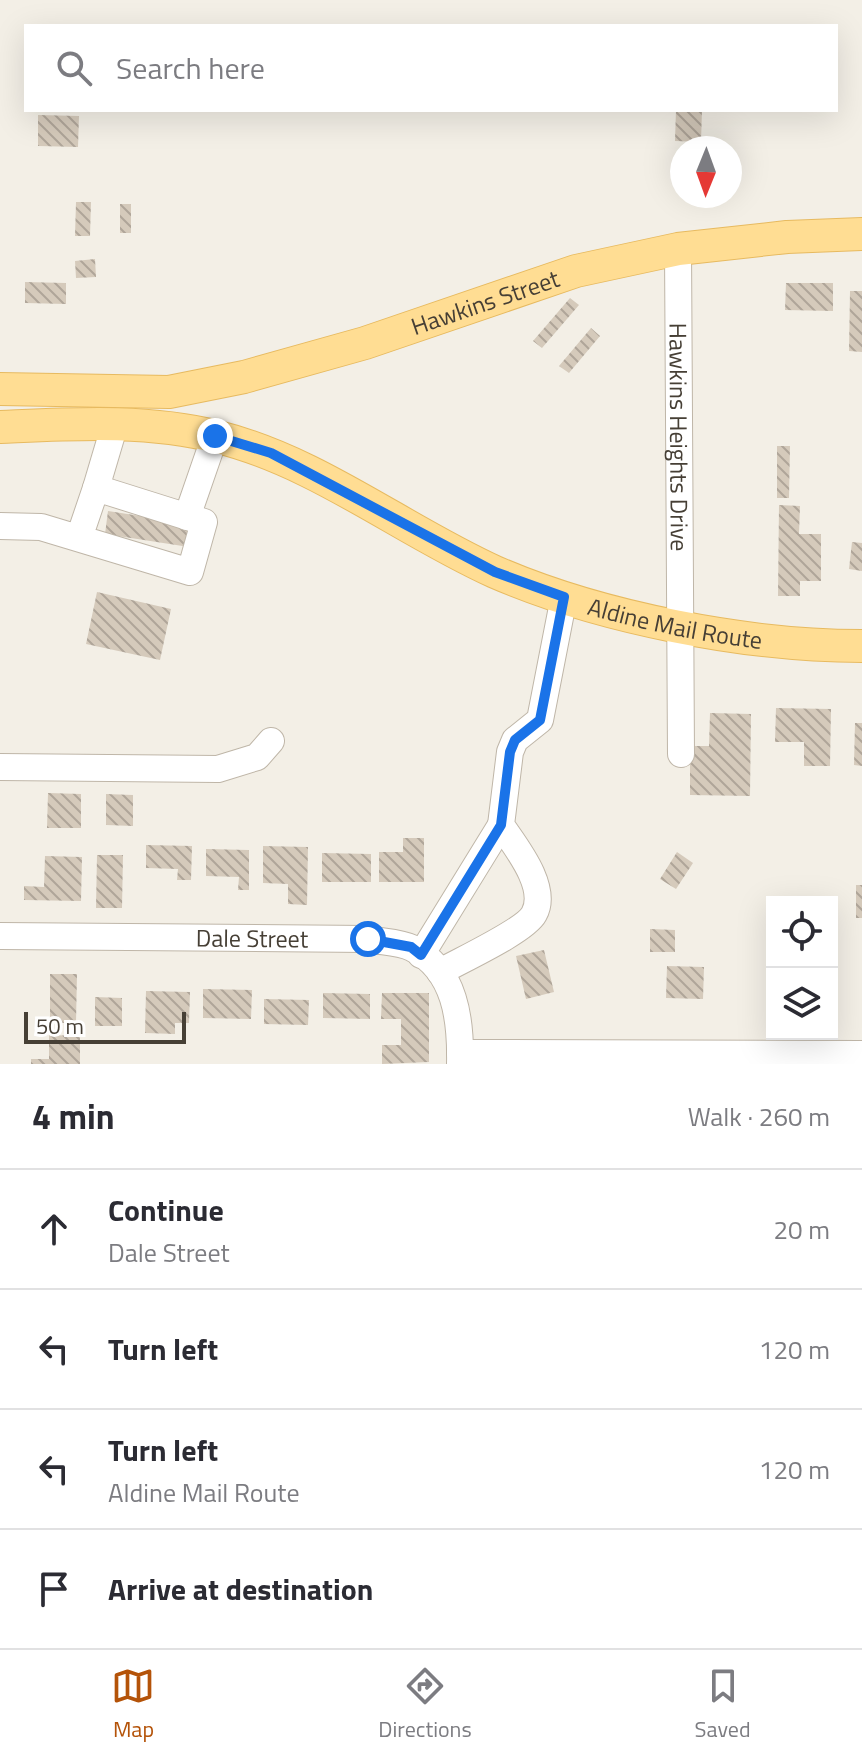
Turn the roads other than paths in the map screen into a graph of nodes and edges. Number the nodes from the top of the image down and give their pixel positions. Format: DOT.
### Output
graph roads {
  1 [pos="862,234"];
  2 [pos="678,249"];
  3 [pos="0,389"];
  4 [pos="115,424"];
  5 [pos="0,427"];
  6 [pos="215,436"];
  7 [pos="96,488"];
  8 [pos="187,517"];
  9 [pos="0,526"];
  10 [pos="79,538"];
  11 [pos="564,597"];
  12 [pos="678,626"];
  13 [pos="862,646"];
  14 [pos="271,741"];
  15 [pos="681,754"];
  16 [pos="0,767"];
  17 [pos="501,825"];
  18 [pos="0,936"];
  19 [pos="430,963"];
  20 [pos="862,1054"];
  21 [pos="460,1059"];
  1 -- 2 [label="main road, Hawkins Street"];
  2 -- 3 [label="main road, Hawkins Street"];
  2 -- 12 [label="street, Hawkins Heights Drive"];
  4 -- 5 [label="main road, Aldine Mail Route"];
  4 -- 6 [label="main road, Aldine Mail Route"];
  4 -- 7 [label="street"];
  6 -- 8 [label="street"];
  6 -- 11 [label="main road, Aldine Mail Route"];
  7 -- 8 [label="street"];
  7 -- 10 [label="street"];
  8 -- 10 [label="street"];
  9 -- 10 [label="street"];
  11 -- 12 [label="main road, Aldine Mail Route"];
  11 -- 17 [label="street"];
  12 -- 13 [label="main road, Aldine Mail Route"];
  12 -- 15 [label="street, Hawkins Heights Drive"];
  14 -- 16 [label="street"];
  17 -- 19 [label="street"];
  17 -- 19 [label="street"];
  18 -- 19 [label="street, Dale Street"];
  19 -- 21 [label="street"];
  20 -- 21 [label="street"];
}
